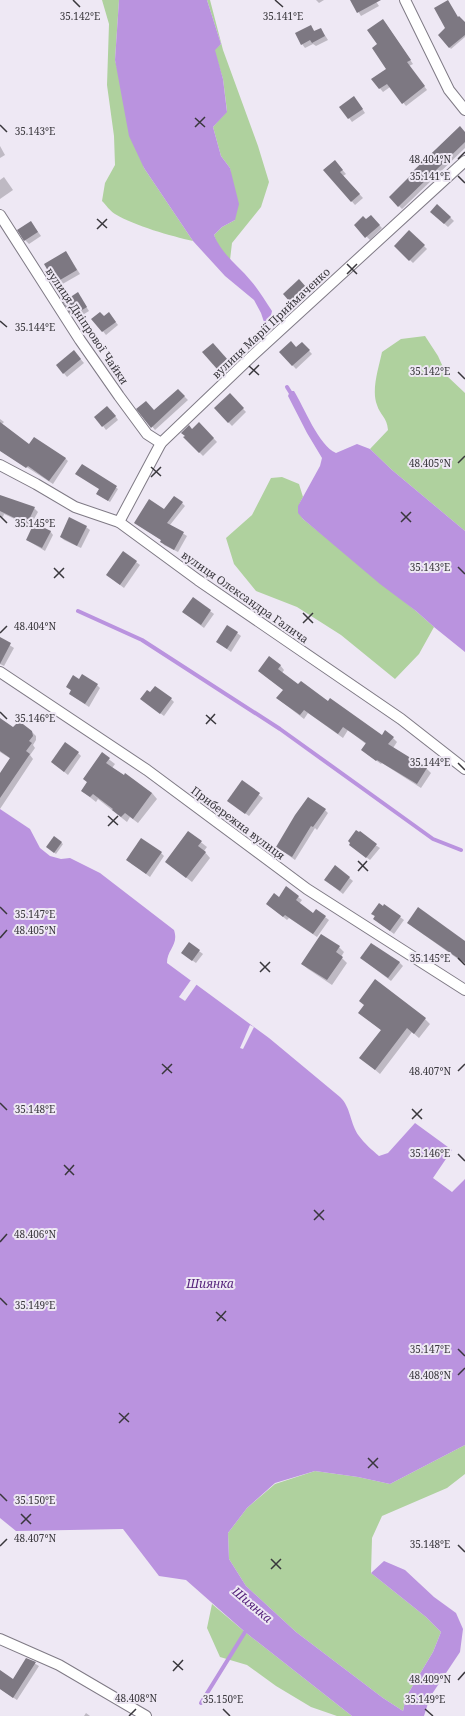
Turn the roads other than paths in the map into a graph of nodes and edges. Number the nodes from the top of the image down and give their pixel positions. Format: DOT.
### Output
graph roads {
  1 [pos="405,0"];
  2 [pos="465,110"];
  3 [pos="465,161"];
  4 [pos="0,215"];
  5 [pos="161,443"];
  6 [pos="0,465"];
  7 [pos="119,522"];
  8 [pos="0,672"];
  9 [pos="465,769"];
  10 [pos="465,990"];
  11 [pos="0,1639"];
  12 [pos="146,1716"];
  1 -- 2 [label="street"];
  3 -- 5 [label="street, вулиця Марії Приймаченко"];
  4 -- 5 [label="street, вулиця Дніпрової Чайки"];
  5 -- 7 [label="street, вулиця Марії Приймаченко"];
  6 -- 7 [label="street, вулиця Олександра Галича"];
  7 -- 9 [label="street, вулиця Олександра Галича"];
  8 -- 10 [label="street, Прибережна вулиця"];
  11 -- 12 [label="street"];
}
